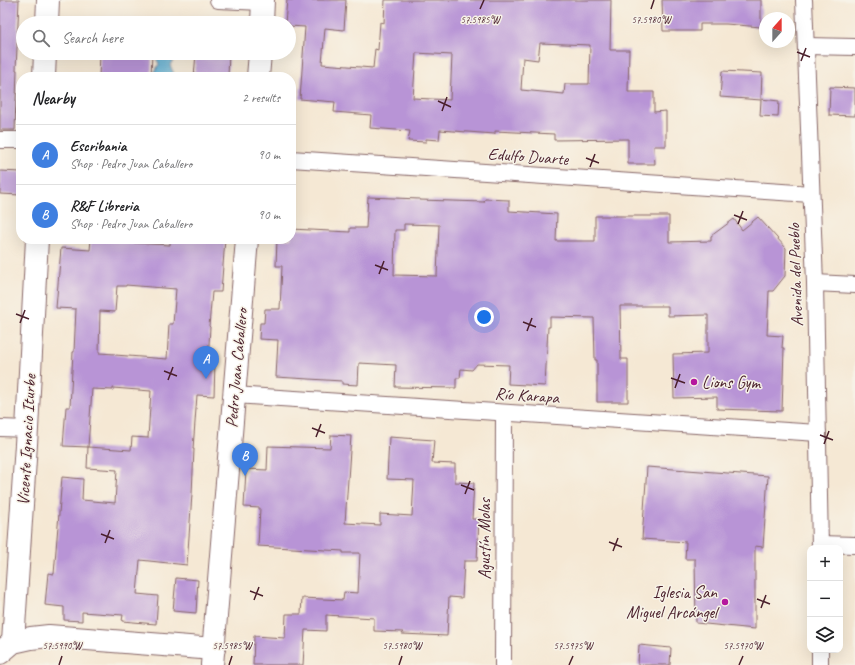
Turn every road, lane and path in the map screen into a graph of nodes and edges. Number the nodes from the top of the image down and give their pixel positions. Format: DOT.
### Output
graph roads {
  1 [pos="48,0"];
  2 [pos="218,0"];
  3 [pos="804,0"];
  4 [pos="263,1"];
  5 [pos="47,16"];
  6 [pos="262,16"];
  7 [pos="806,46"];
  8 [pos="855,47"];
  9 [pos="45,60"];
  10 [pos="259,60"];
  11 [pos="44,72"];
  12 [pos="258,72"];
  13 [pos="0,140"];
  14 [pos="16,140"];
  15 [pos="296,159"];
  16 [pos="811,194"];
  17 [pos="37,244"];
  18 [pos="247,244"];
  19 [pos="814,283"];
  20 [pos="855,285"];
  21 [pos="234,395"];
  22 [pos="504,412"];
  23 [pos="0,428"];
  24 [pos="27,429"];
  25 [pos="818,433"];
  26 [pos="820,545"];
  27 [pos="843,545"];
  28 [pos="855,545"];
  29 [pos="7,647"];
  30 [pos="820,653"];
  31 [pos="213,657"];
  32 [pos="503,665"];
  33 [pos="820,665"];
  1 -- 5 [label="street"];
  2 -- 4 [label="street"];
  3 -- 7 [label="street, Avenida del Pueblo"];
  4 -- 6 [label="street"];
  7 -- 8 [label="street"];
  7 -- 16 [label="street, Avenida del Pueblo"];
  9 -- 11 [label="street"];
  10 -- 12 [label="street"];
  13 -- 14 [label="street"];
  15 -- 16 [label="street, Edulfo Duarte"];
  16 -- 19 [label="street, Avenida del Pueblo"];
  17 -- 24 [label="street, Vicente Ignacio Iturbe"];
  18 -- 21 [label="street, Pedro Juan Caballero"];
  19 -- 20 [label="street"];
  19 -- 25 [label="street, Avenida del Pueblo"];
  21 -- 22 [label="street, Río Karapa"];
  21 -- 31 [label="street, Pedro Juan Caballero"];
  22 -- 25 [label="street, Río Karapa"];
  22 -- 32 [label="street, Agustín Molas"];
  23 -- 24 [label="street"];
  24 -- 29 [label="street, Vicente Ignacio Iturbe"];
  25 -- 26 [label="street, Avenida del Pueblo"];
  27 -- 28 [label="street"];
  29 -- 31 [label="street"];
  30 -- 33 [label="street"];
}
